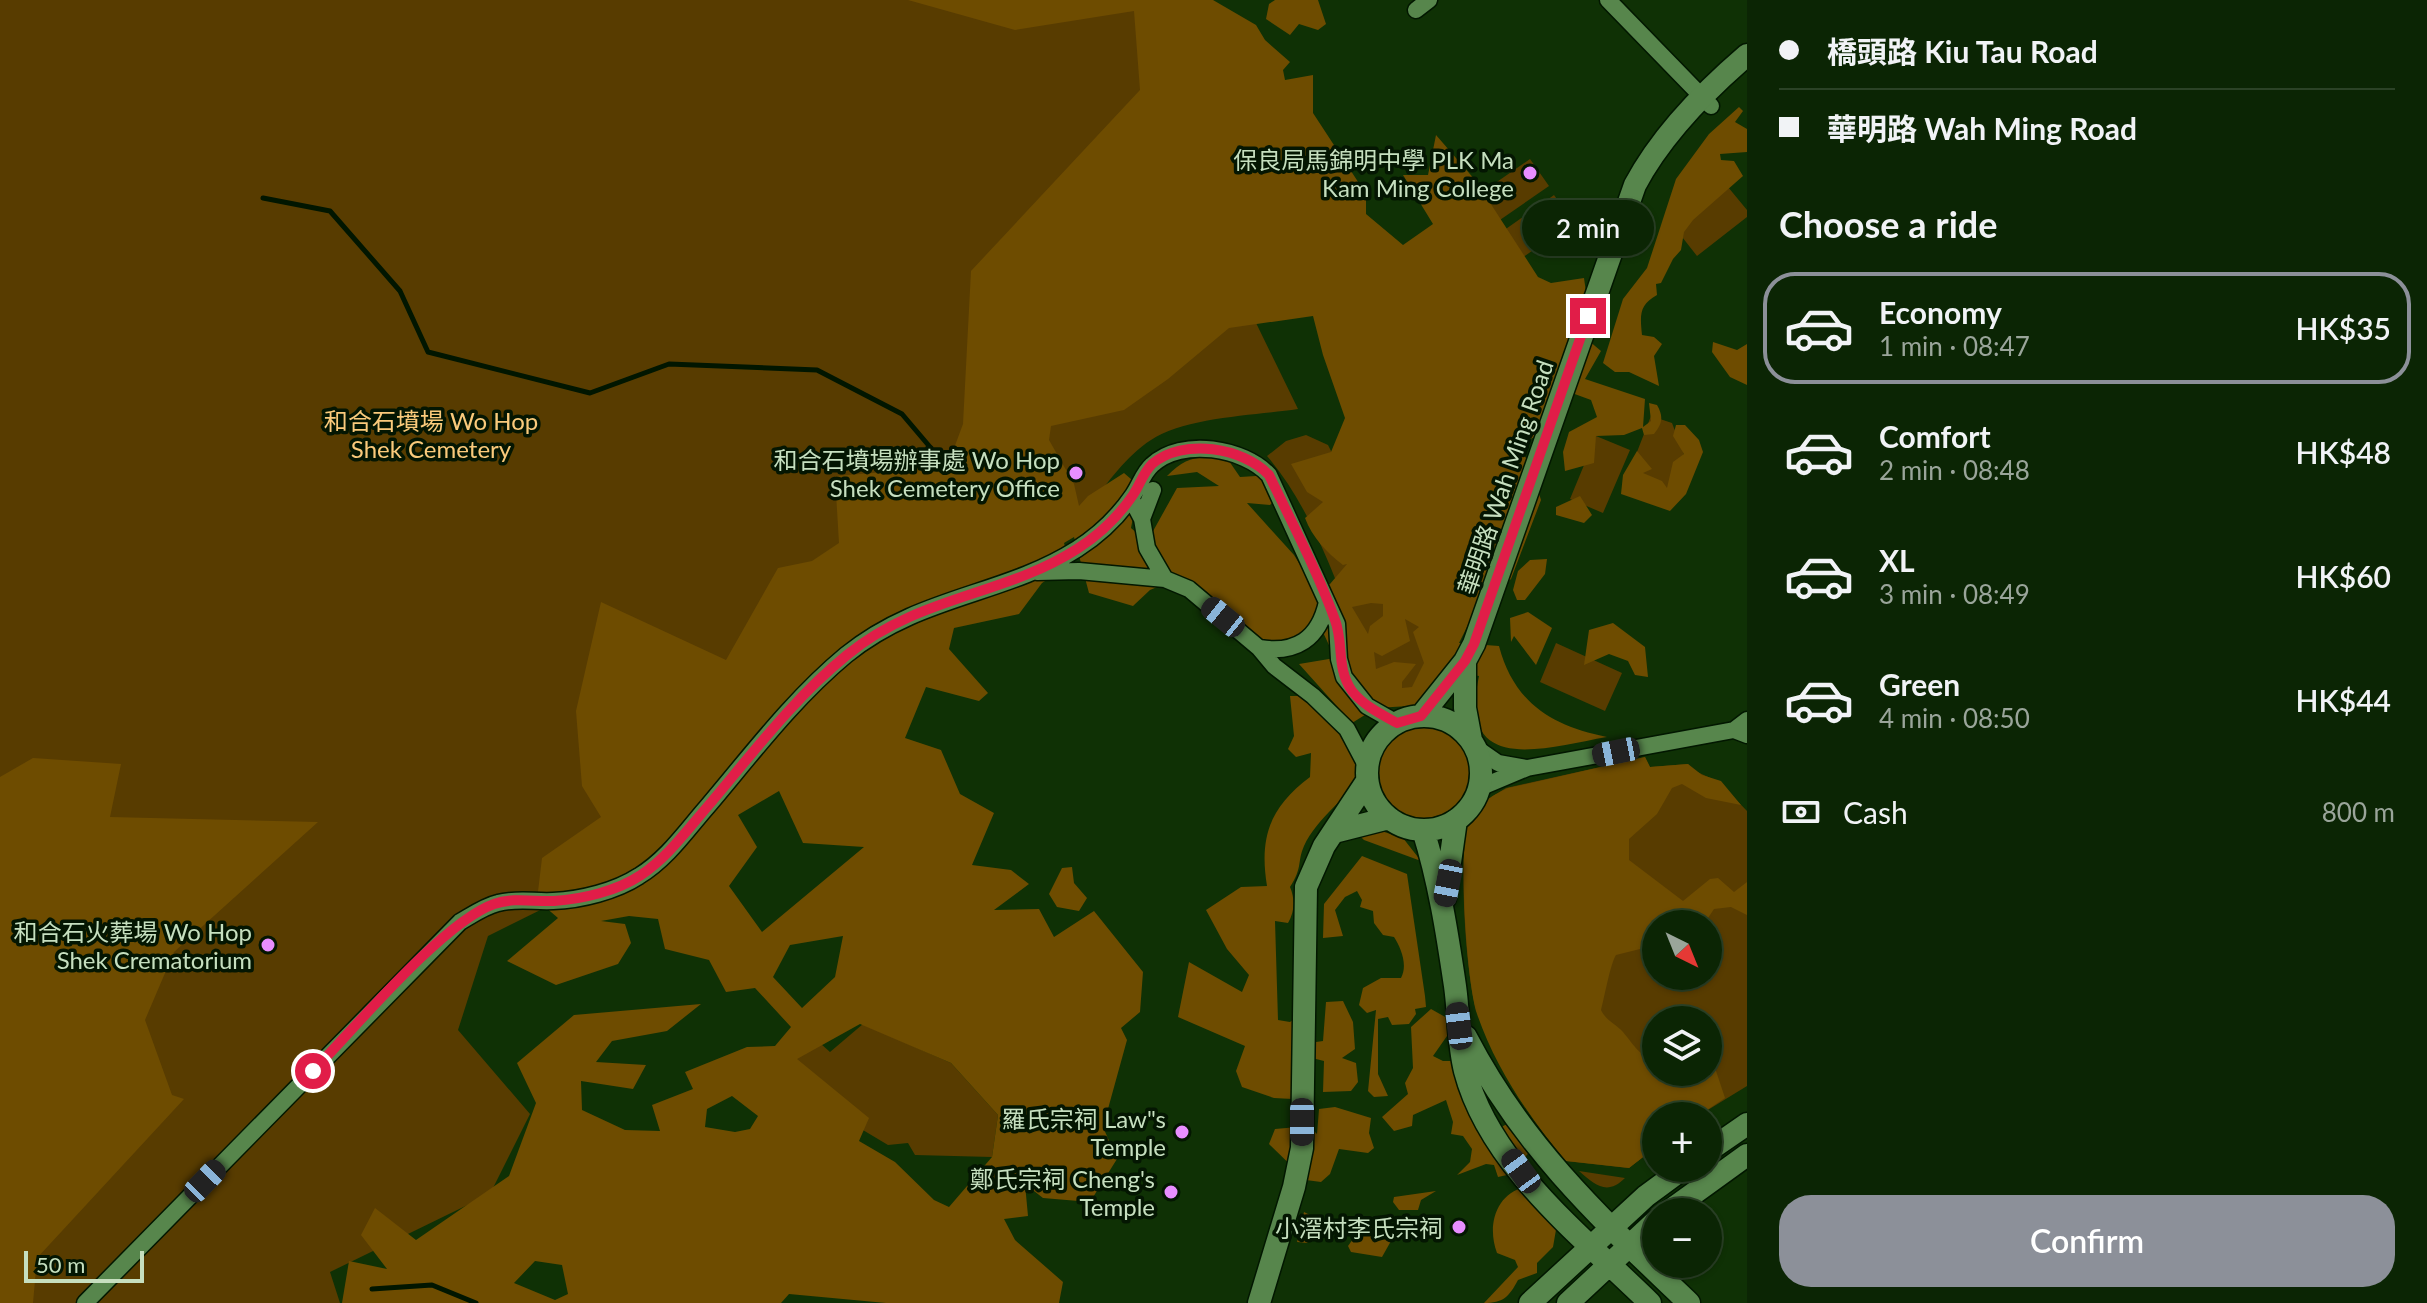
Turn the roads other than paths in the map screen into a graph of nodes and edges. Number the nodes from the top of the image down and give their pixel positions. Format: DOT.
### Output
graph roads {
  1 [pos="1608,0"];
  2 [pos="1747,55"];
  3 [pos="1747,71"];
  4 [pos="1707,102"];
  5 [pos="1153,490"];
  6 [pos="1131,498"];
  7 [pos="1142,519"];
  8 [pos="1031,571"];
  9 [pos="1165,579"];
  10 [pos="1327,602"];
  11 [pos="1259,648"];
  12 [pos="1465,661"];
  13 [pos="1421,716"];
  14 [pos="1397,723"];
  15 [pos="1743,729"];
  16 [pos="1473,744"];
  17 [pos="1527,768"];
  18 [pos="1367,774"];
  19 [pos="1479,788"];
  20 [pos="1389,818"];
  21 [pos="1456,820"];
  22 [pos="1423,830"];
  23 [pos="1334,832"];
  24 [pos="1443,908"];
  25 [pos="1459,1026"];
  26 [pos="1747,1124"];
  27 [pos="1722,1141"];
  28 [pos="1747,1155"];
  29 [pos="1667,1182"];
  30 [pos="1687,1198"];
  31 [pos="1612,1228"];
  32 [pos="1642,1234"];
  33 [pos="1592,1246"];
  34 [pos="1629,1246"];
  35 [pos="1610,1264"];
  36 [pos="85,1303"];
  37 [pos="1259,1303"];
  38 [pos="1530,1303"];
  39 [pos="1568,1303"];
  40 [pos="1650,1303"];
  41 [pos="1689,1303"];
  1 -- 4 [label="street"];
  2 -- 4 [label="street, 華明路 Wah Ming Road"];
  3 -- 4 [label="street, 華明路 Wah Ming Road"];
  4 -- 12 [label="street, 華明路 Wah Ming Road"];
  5 -- 7 [label="street"];
  6 -- 7 [label="street"];
  6 -- 8 [label="street"];
  6 -- 10 [label="street"];
  7 -- 9 [label="street"];
  8 -- 9 [label="street"];
  8 -- 36 [label="street"];
  9 -- 11 [label="street"];
  10 -- 11 [label="street"];
  10 -- 14 [label="street"];
  11 -- 18 [label="street"];
  12 -- 13 [label="street, 華明路 Wah Ming Road"];
  12 -- 16 [label="street, 華明路 Wah Ming Road"];
  13 -- 14 [label="street"];
  13 -- 16 [label="street"];
  14 -- 18 [label="street"];
  15 -- 17 [label="street"];
  16 -- 17 [label="street"];
  16 -- 19 [label="street"];
  17 -- 19 [label="street"];
  18 -- 20 [label="street"];
  18 -- 23 [label="street"];
  19 -- 21 [label="street"];
  20 -- 22 [label="street"];
  20 -- 23 [label="street"];
  21 -- 22 [label="street"];
  21 -- 24 [label="street"];
  22 -- 24 [label="street"];
  23 -- 37 [label="street"];
  24 -- 25 [label="street"];
  25 -- 31 [label="street"];
  25 -- 33 [label="street"];
  26 -- 27 [label="street"];
  28 -- 30 [label="street"];
  29 -- 31 [label="street"];
  31 -- 33 [label="street"];
  31 -- 34 [label="street"];
  32 -- 34 [label="street"];
  33 -- 35 [label="street"];
  33 -- 38 [label="street"];
  34 -- 35 [label="street"];
  34 -- 41 [label="street"];
  35 -- 39 [label="street"];
  35 -- 40 [label="street"];
}
